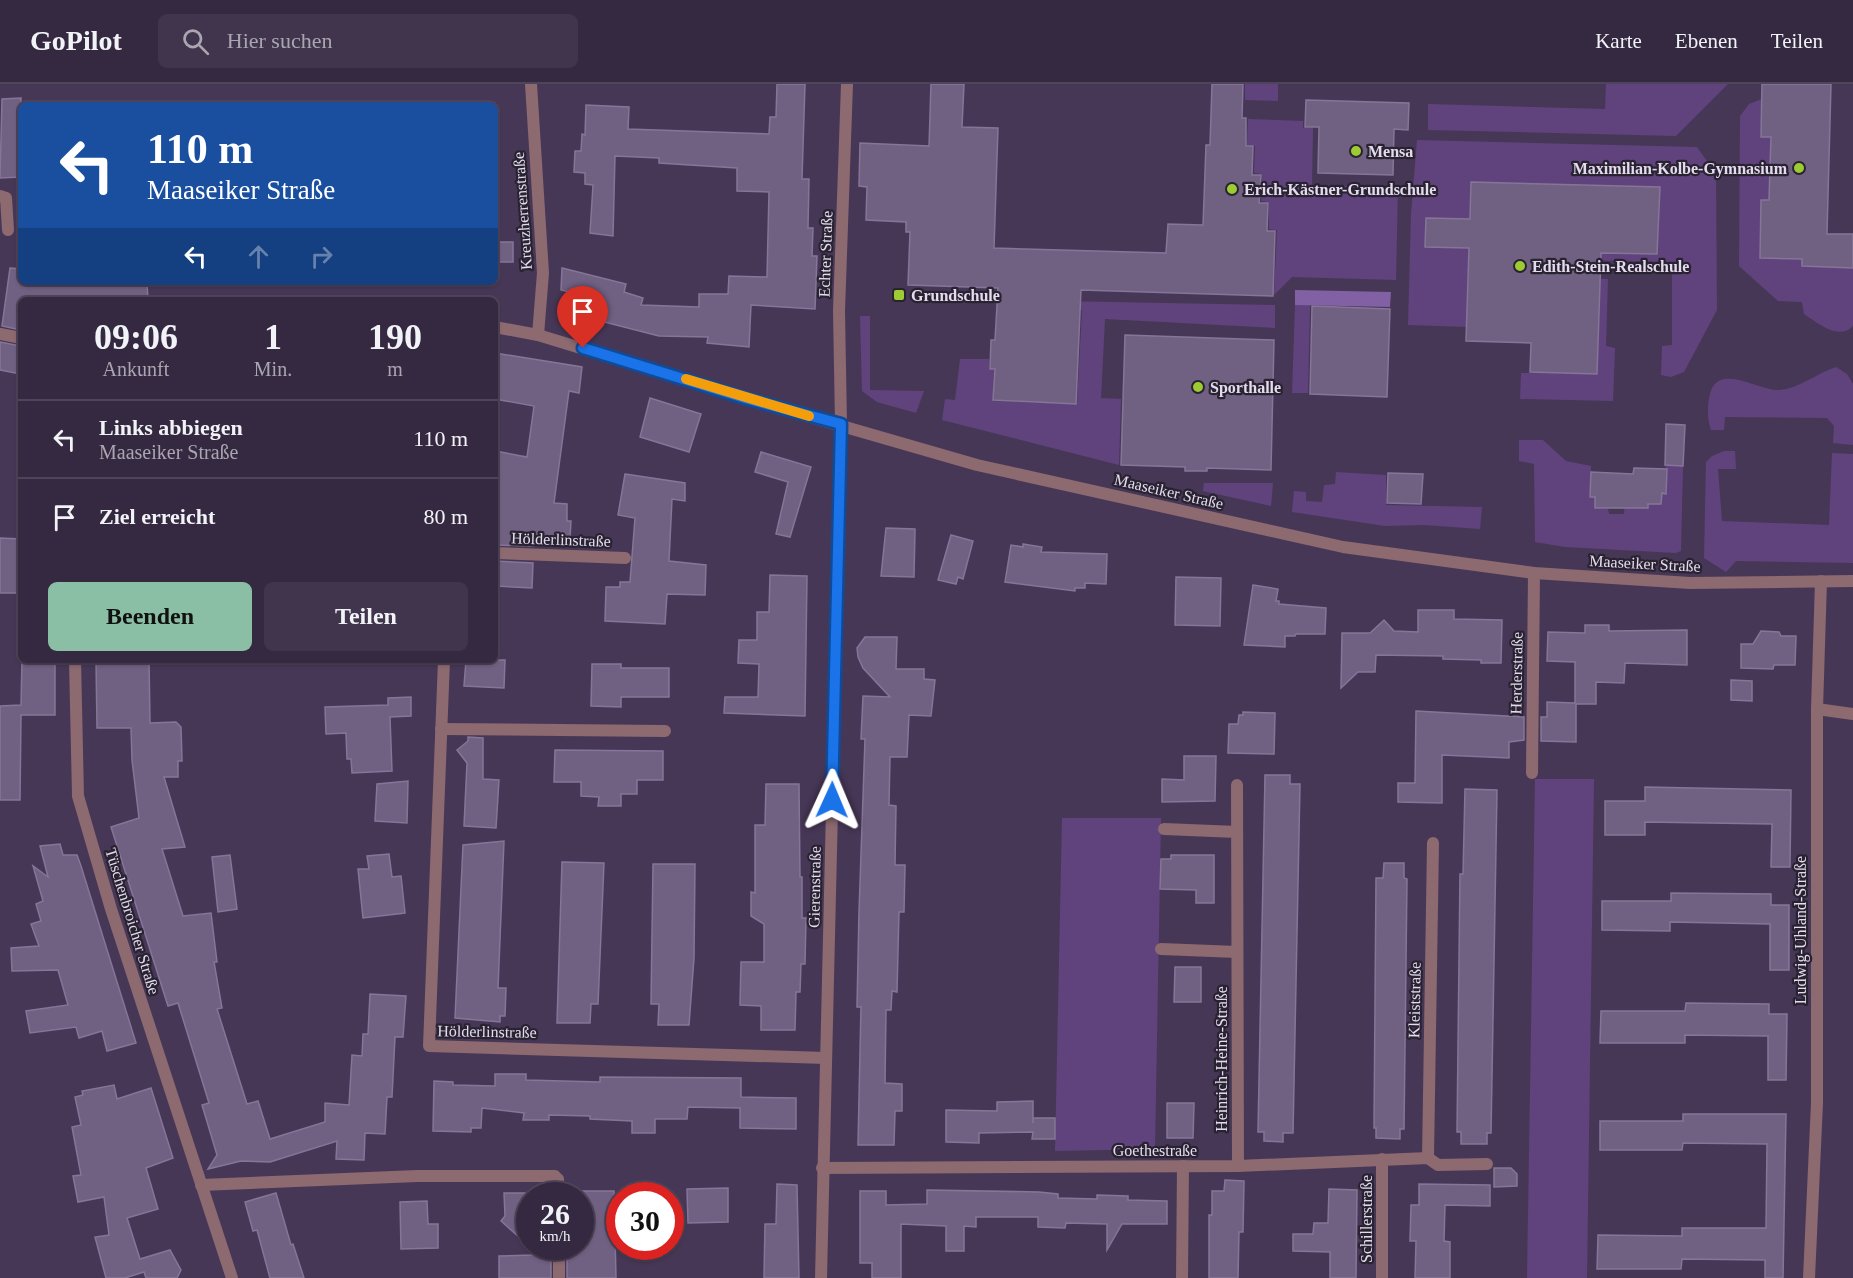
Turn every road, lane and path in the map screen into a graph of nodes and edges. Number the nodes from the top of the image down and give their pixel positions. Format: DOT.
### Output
graph roads {
  1 [pos="531,84"];
  2 [pos="847,84"];
  3 [pos="0,196"];
  4 [pos="8,230"];
  5 [pos="498,328"];
  6 [pos="0,334"];
  7 [pos="538,335"];
  8 [pos="18,337"];
  9 [pos="841,424"];
  10 [pos="498,553"];
  11 [pos="625,558"];
  12 [pos="1534,573"];
  13 [pos="1821,581"];
  14 [pos="1853,581"];
  15 [pos="75,663"];
  16 [pos="444,663"];
  17 [pos="1817,709"];
  18 [pos="1853,714"];
  19 [pos="441,729"];
  20 [pos="665,732"];
  21 [pos="1532,773"];
  22 [pos="1237,785"];
  23 [pos="1164,829"];
  24 [pos="1237,832"];
  25 [pos="1433,843"];
  26 [pos="1161,949"];
  27 [pos="1238,952"];
  28 [pos="826,1058"];
  29 [pos="1428,1158"];
  30 [pos="1382,1159"];
  31 [pos="1487,1164"];
  32 [pos="1183,1166"];
  33 [pos="1238,1166"];
  34 [pos="822,1168"];
  35 [pos="557,1182"];
  36 [pos="201,1185"];
  37 [pos="558,1260"];
  38 [pos="232,1278"];
  39 [pos="559,1278"];
  40 [pos="821,1278"];
  41 [pos="1182,1278"];
  42 [pos="1383,1278"];
  43 [pos="1809,1278"];
  1 -- 7 [label="street, Kreuzherrenstraße"];
  2 -- 9 [label="street, Echter Straße"];
  3 -- 4 [label="street"];
  5 -- 7 [label="street, Maaseiker Straße"];
  6 -- 8 [label="street"];
  7 -- 9 [label="street, Maaseiker Straße"];
  9 -- 12 [label="street, Maaseiker Straße"];
  9 -- 28 [label="street, Gierenstraße"];
  10 -- 11 [label="street, Hölderlinstraße"];
  12 -- 13 [label="street, Maaseiker Straße"];
  12 -- 21 [label="street, Herderstraße"];
  13 -- 14 [label="street, Maaseiker Straße"];
  13 -- 17 [label="street, Ludwig-Uhland-Straße"];
  15 -- 36 [label="street, Tüschenbroicher Straße"];
  16 -- 19 [label="street, Hölderlinstraße"];
  17 -- 18 [label="street"];
  17 -- 43 [label="street, Ludwig-Uhland-Straße"];
  19 -- 20 [label="street"];
  19 -- 28 [label="street, Hölderlinstraße"];
  22 -- 24 [label="street, Heinrich-Heine-Straße"];
  23 -- 24 [label="street"];
  24 -- 27 [label="street, Heinrich-Heine-Straße"];
  25 -- 29 [label="street, Kleiststraße"];
  26 -- 27 [label="street"];
  27 -- 33 [label="street, Heinrich-Heine-Straße"];
  28 -- 34 [label="street, Gierenstraße"];
  29 -- 30 [label="street, Goethestraße"];
  29 -- 31 [label="street, Goethestraße"];
  30 -- 33 [label="street, Goethestraße"];
  30 -- 42 [label="street, Schillerstraße"];
  32 -- 33 [label="street, Goethestraße"];
  32 -- 34 [label="street, Goethestraße"];
  32 -- 41 [label="street"];
  34 -- 40 [label="street, Gierenstraße"];
  35 -- 36 [label="street"];
  36 -- 38 [label="street, Tüschenbroicher Straße"];
  37 -- 39 [label="street"];
}
